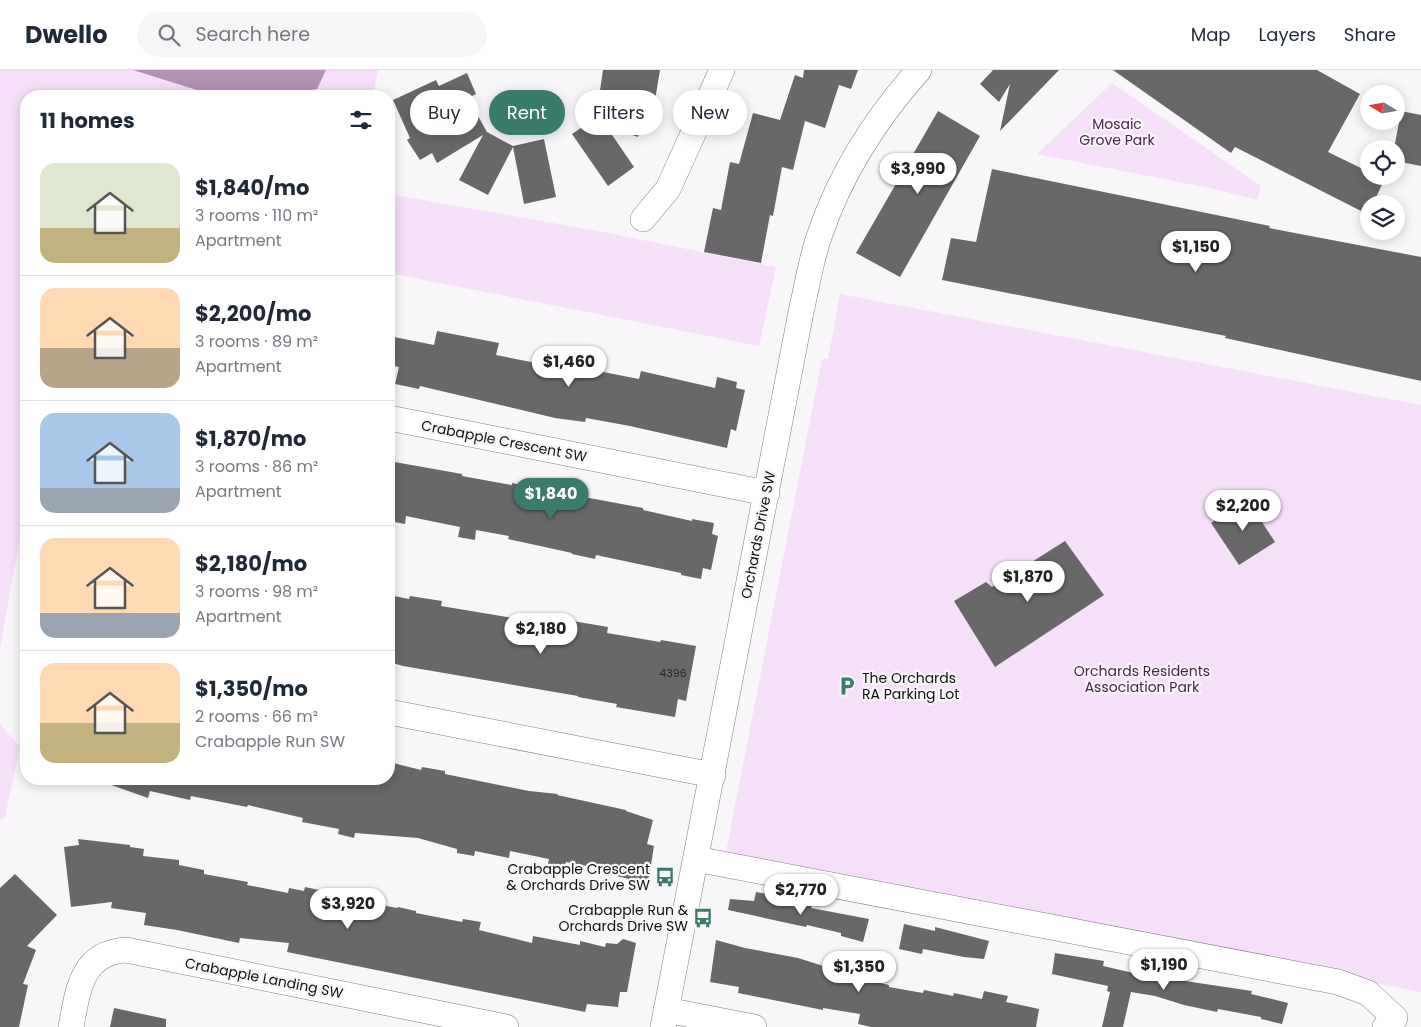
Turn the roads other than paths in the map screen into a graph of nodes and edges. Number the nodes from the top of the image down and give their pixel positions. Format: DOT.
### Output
graph roads {
  1 [pos="722,70"];
  2 [pos="919,70"];
  3 [pos="643,219"];
  4 [pos="395,419"];
  5 [pos="767,493"];
  6 [pos="395,713"];
  7 [pos="713,775"];
  8 [pos="696,859"];
  9 [pos="665,1019"];
  10 [pos="71,1027"];
  11 [pos="506,1027"];
  12 [pos="754,1027"];
  13 [pos="1385,1027"];
  1 -- 3 [label="street"];
  2 -- 5 [label="street, Orchards Drive SW"];
  4 -- 5 [label="street, Crabapple Crescent SW"];
  5 -- 7 [label="street, Orchards Drive SW"];
  6 -- 7 [label="street"];
  7 -- 8 [label="street, Orchards Drive SW"];
  8 -- 9 [label="street, Orchards Drive SW"];
  8 -- 13 [label="street"];
  9 -- 12 [label="street"];
  10 -- 11 [label="street, Crabapple Landing SW"];
}
